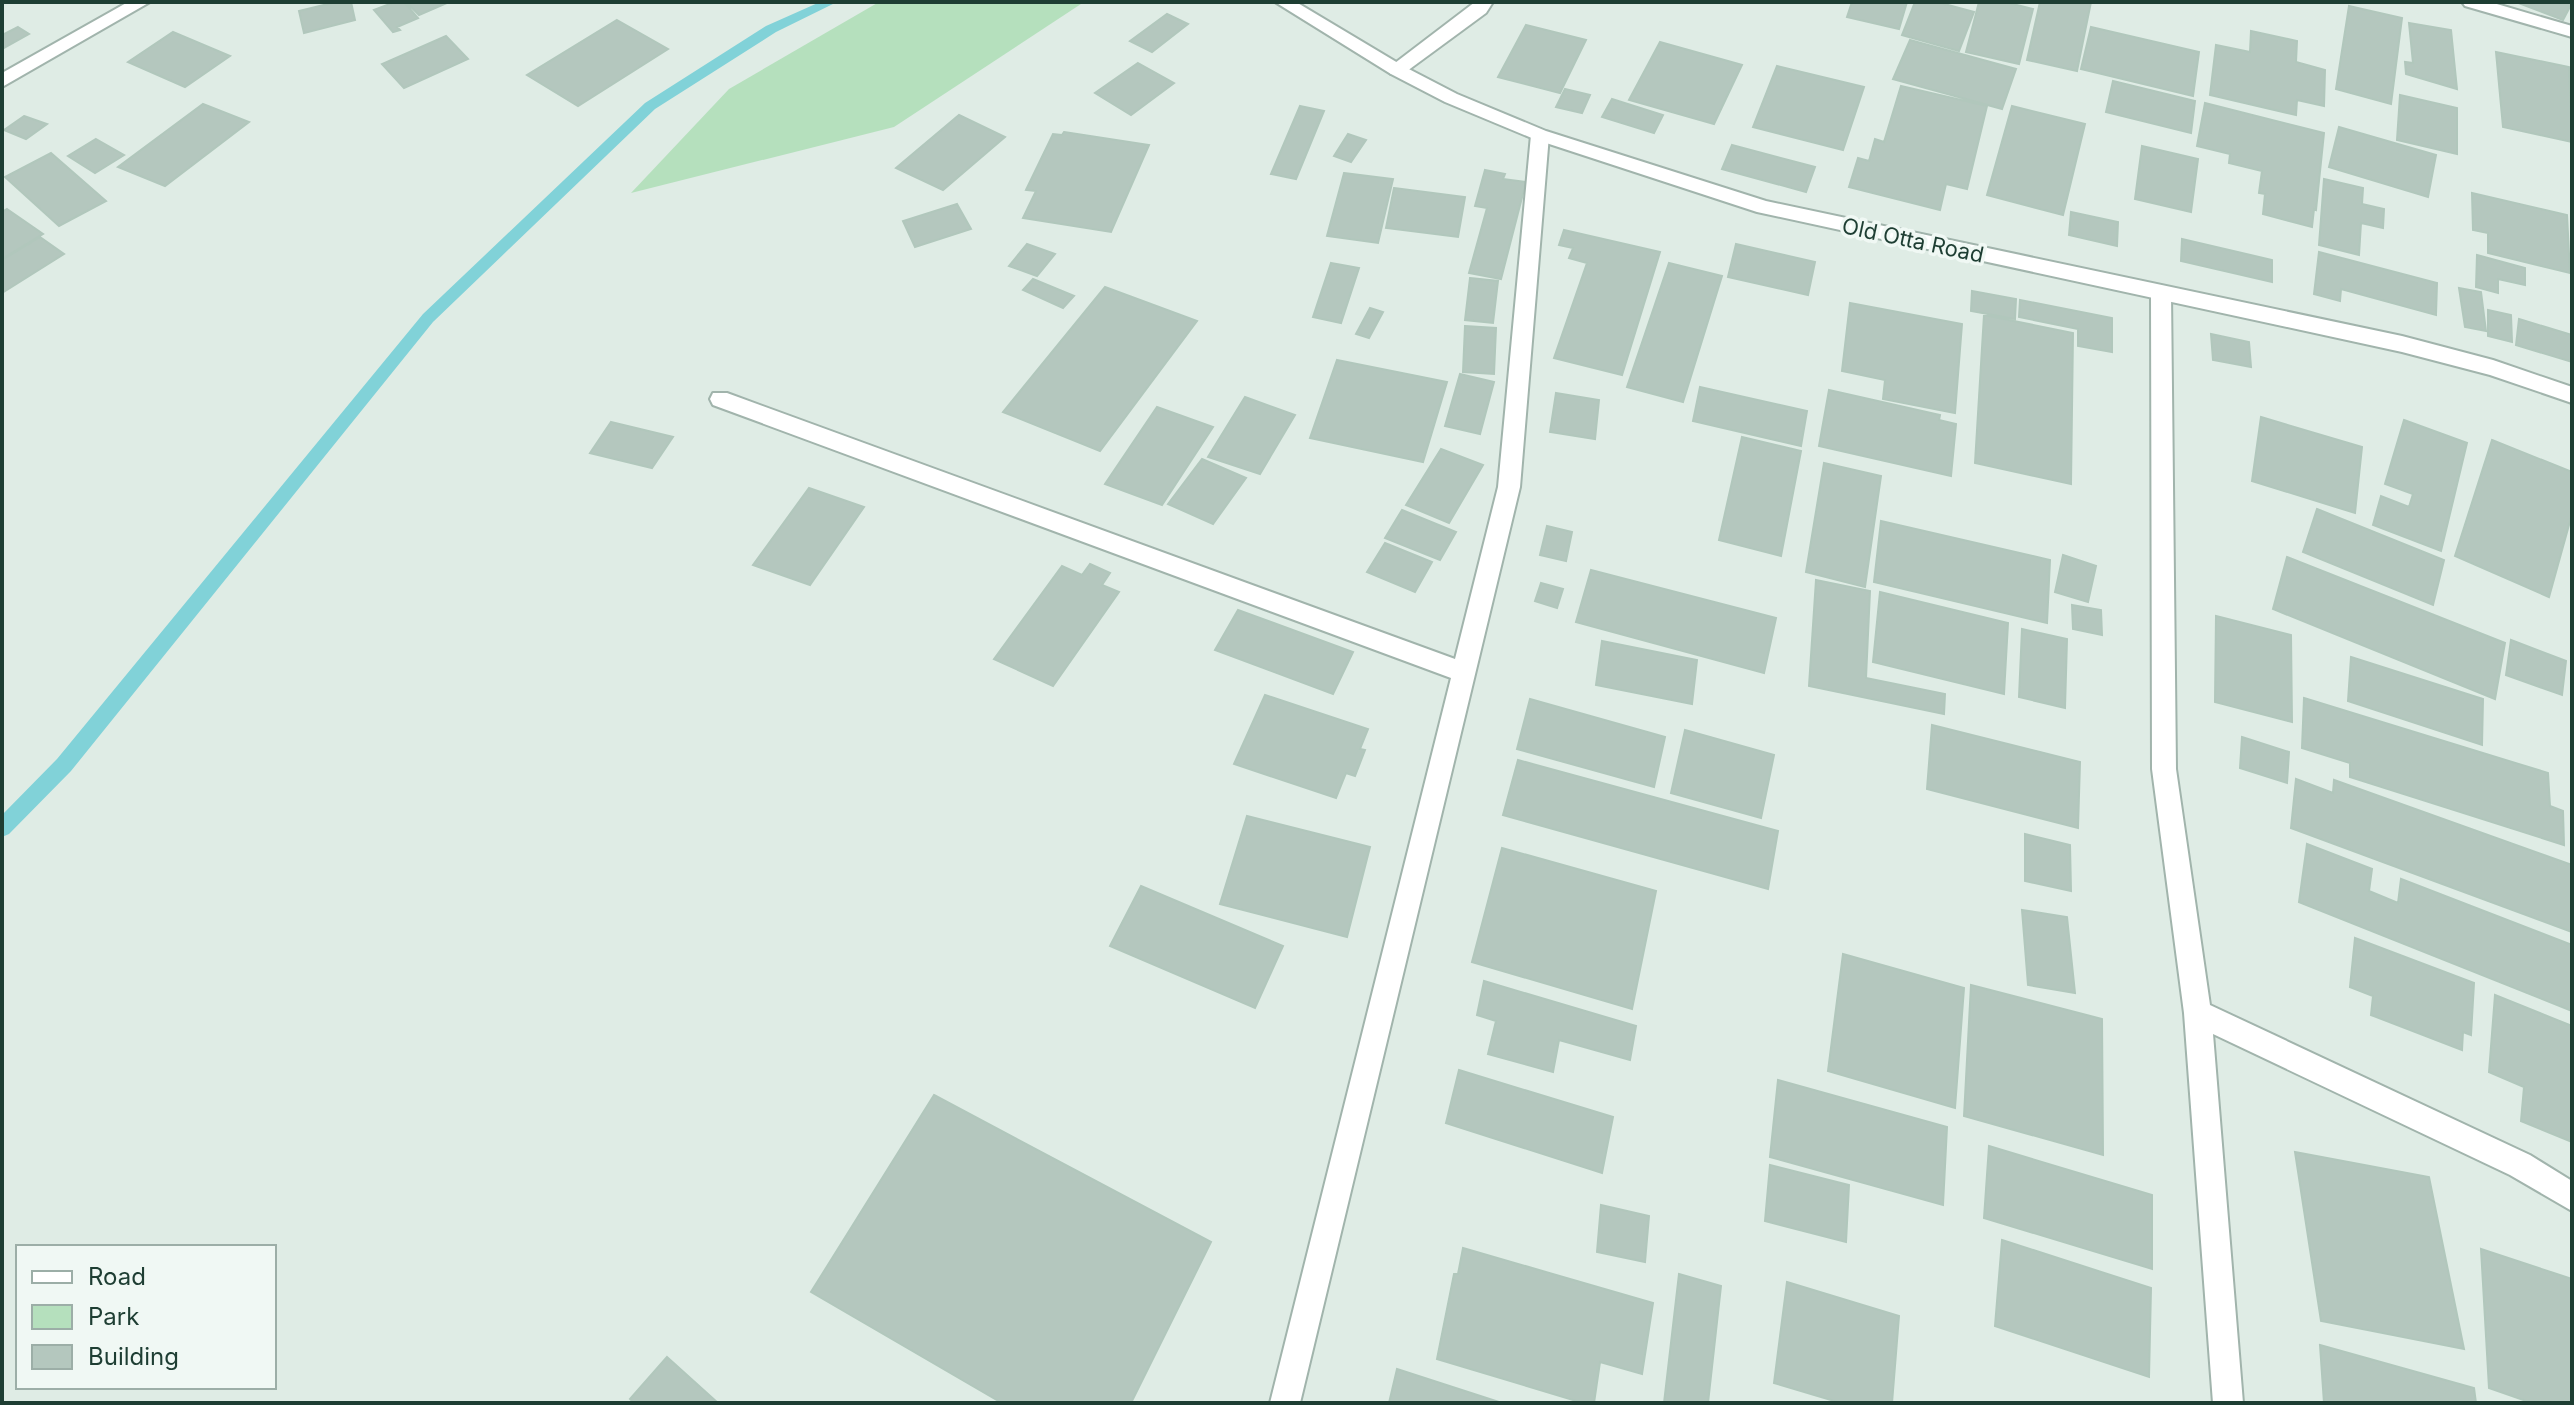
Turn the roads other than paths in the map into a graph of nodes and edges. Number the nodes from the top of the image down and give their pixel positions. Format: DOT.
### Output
graph roads {
  1 [pos="141,2"];
  2 [pos="1284,2"];
  3 [pos="1484,2"];
  4 [pos="2471,2"];
  5 [pos="2572,32"];
  6 [pos="1397,70"];
  7 [pos="2,81"];
  8 [pos="1540,135"];
  9 [pos="2161,293"];
  10 [pos="2572,395"];
  11 [pos="720,399"];
  12 [pos="1463,672"];
  13 [pos="2198,1013"];
  14 [pos="2572,1197"];
  15 [pos="1285,1403"];
  16 [pos="2228,1403"];
  1 -- 7 [label="street"];
  2 -- 6 [label="street, Old Otta Road"];
  3 -- 6 [label="street"];
  4 -- 5 [label="street"];
  6 -- 8 [label="street, Old Otta Road"];
  8 -- 9 [label="street, Old Otta Road"];
  8 -- 12 [label="street"];
  9 -- 10 [label="street, Old Otta Road"];
  9 -- 13 [label="street"];
  11 -- 12 [label="street"];
  12 -- 15 [label="street"];
  13 -- 14 [label="street"];
  13 -- 16 [label="street"];
}
